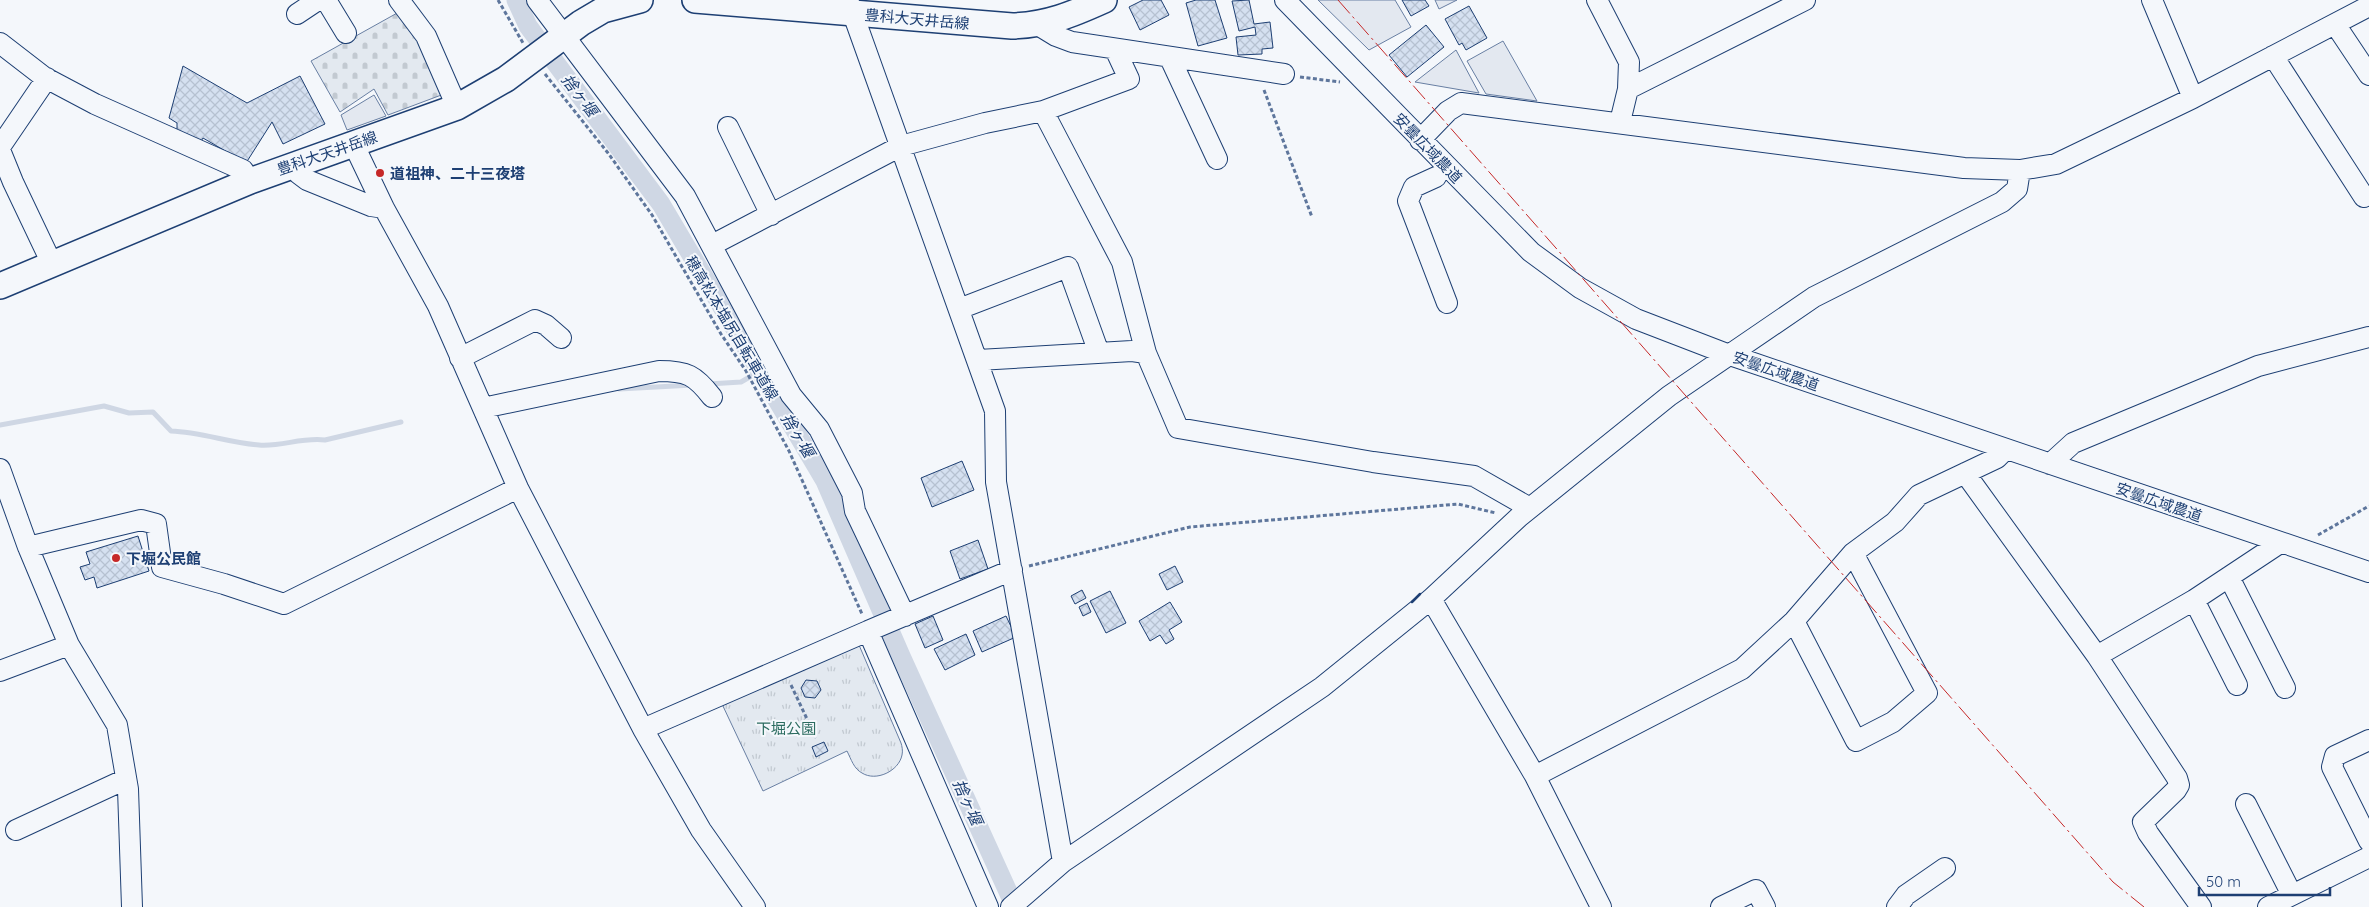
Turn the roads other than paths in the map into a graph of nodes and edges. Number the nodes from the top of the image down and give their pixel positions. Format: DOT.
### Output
graph roads {
  1 [pos="318,0"];
  2 [pos="326,0"];
  3 [pos="400,0"];
  4 [pos="537,0"];
  5 [pos="695,0"];
  6 [pos="1104,0"];
  7 [pos="1285,0"];
  8 [pos="1597,0"];
  9 [pos="1804,0"];
  10 [pos="2152,0"];
  11 [pos="631,1"];
  12 [pos="2369,6"];
  13 [pos="850,7"];
  14 [pos="297,14"];
  15 [pos="2335,24"];
  16 [pos="1038,25"];
  17 [pos="346,33"];
  18 [pos="0,43"];
  19 [pos="1115,49"];
  20 [pos="546,50"];
  21 [pos="2273,56"];
  22 [pos="1170,58"];
  23 [pos="1284,74"];
  24 [pos="2369,75"];
  25 [pos="47,78"];
  26 [pos="1628,89"];
  27 [pos="2192,98"];
  28 [pos="457,106"];
  29 [pos="1043,111"];
  30 [pos="1620,122"];
  31 [pos="728,127"];
  32 [pos="1420,140"];
  33 [pos="353,143"];
  34 [pos="901,146"];
  35 [pos="0,148"];
  36 [pos="1217,158"];
  37 [pos="293,164"];
  38 [pos="2020,170"];
  39 [pos="1436,177"];
  40 [pos="250,180"];
  41 [pos="6,184"];
  42 [pos="2364,197"];
  43 [pos="384,208"];
  44 [pos="770,215"];
  45 [pos="712,245"];
  46 [pos="52,264"];
  47 [pos="0,286"];
  48 [pos="1447,303"];
  49 [pos="959,309"];
  50 [pos="2369,337"];
  51 [pos="562,338"];
  52 [pos="1099,353"];
  53 [pos="1146,353"];
  54 [pos="1727,354"];
  55 [pos="460,358"];
  56 [pos="978,360"];
  57 [pos="712,397"];
  58 [pos="483,408"];
  59 [pos="2006,449"];
  60 [pos="2050,464"];
  61 [pos="0,469"];
  62 [pos="1965,473"];
  63 [pos="518,488"];
  64 [pos="1524,513"];
  65 [pos="2288,546"];
  66 [pos="28,547"];
  67 [pos="1852,553"];
  68 [pos="1012,570"];
  69 [pos="2369,572"];
  70 [pos="2229,577"];
  71 [pos="1431,599"];
  72 [pos="2194,600"];
  73 [pos="904,616"];
  74 [pos="1794,621"];
  75 [pos="869,626"];
  76 [pos="69,645"];
  77 [pos="2097,656"];
  78 [pos="0,671"];
  79 [pos="2237,684"];
  80 [pos="2286,688"];
  81 [pos="643,729"];
  82 [pos="2369,740"];
  83 [pos="1535,776"];
  84 [pos="126,779"];
  85 [pos="2246,804"];
  86 [pos="16,830"];
  87 [pos="2369,841"];
  88 [pos="2369,857"];
  89 [pos="1063,862"];
  90 [pos="1944,868"];
  91 [pos="2292,895"];
  92 [pos="1023,901"];
  93 [pos="132,907"];
  94 [pos="755,907"];
  95 [pos="988,907"];
  96 [pos="1600,907"];
  97 [pos="1721,907"];
  98 [pos="1765,907"];
  99 [pos="1897,907"];
  100 [pos="2200,907"];
  101 [pos="2268,907"];
  1 -- 14 [label="street"];
  2 -- 17 [label="street"];
  3 -- 28 [label="street"];
  4 -- 20 [label="street"];
  5 -- 13 [label="main road, 豊科大天井岳線"];
  6 -- 16 [label="main road, 豊科大天井岳線"];
  7 -- 32 [label="street, 安曇広域農道"];
  8 -- 26 [label="street"];
  9 -- 26 [label="street"];
  10 -- 27 [label="street"];
  11 -- 20 [label="main road, 豊科大天井岳線"];
  12 -- 15 [label="street"];
  13 -- 16 [label="main road, 豊科大天井岳線"];
  13 -- 34 [label="street"];
  15 -- 21 [label="street"];
  15 -- 24 [label="street"];
  16 -- 19 [label="street"];
  18 -- 25 [label="street"];
  19 -- 22 [label="street"];
  19 -- 29 [label="street"];
  20 -- 28 [label="main road, 豊科大天井岳線"];
  20 -- 45 [label="street"];
  21 -- 27 [label="street"];
  21 -- 42 [label="street"];
  22 -- 23 [label="street"];
  22 -- 36 [label="street"];
  25 -- 35 [label="street"];
  25 -- 40 [label="street"];
  26 -- 30 [label="street"];
  27 -- 38 [label="street"];
  28 -- 33 [label="main road, 豊科大天井岳線"];
  29 -- 34 [label="street"];
  29 -- 53 [label="street"];
  30 -- 32 [label="street"];
  30 -- 38 [label="street"];
  31 -- 44 [label="street"];
  32 -- 54 [label="street, 安曇広域農道"];
  33 -- 37 [label="main road, 豊科大天井岳線"];
  33 -- 43 [label="street"];
  34 -- 44 [label="street"];
  34 -- 49 [label="street"];
  35 -- 41 [label="street"];
  37 -- 40 [label="main road, 豊科大天井岳線"];
  37 -- 43 [label="street"];
  38 -- 54 [label="street"];
  39 -- 48 [label="street"];
  40 -- 46 [label="main road, 豊科大天井岳線"];
  41 -- 46 [label="street"];
  43 -- 55 [label="street"];
  44 -- 45 [label="street"];
  45 -- 73 [label="street"];
  46 -- 47 [label="main road, 豊科大天井岳線"];
  49 -- 52 [label="street"];
  49 -- 56 [label="street"];
  50 -- 60 [label="street"];
  51 -- 55 [label="street"];
  52 -- 53 [label="street"];
  52 -- 56 [label="street"];
  53 -- 64 [label="street"];
  54 -- 59 [label="street, 安曇広域農道"];
  54 -- 64 [label="street"];
  55 -- 58 [label="street"];
  56 -- 68 [label="street"];
  57 -- 58 [label="street"];
  58 -- 63 [label="street"];
  59 -- 60 [label="street, 安曇広域農道"];
  59 -- 62 [label="street"];
  60 -- 65 [label="street, 安曇広域農道"];
  61 -- 66 [label="street"];
  62 -- 67 [label="street"];
  62 -- 77 [label="street"];
  63 -- 66 [label="street"];
  63 -- 81 [label="street"];
  64 -- 71 [label="street"];
  65 -- 69 [label="street, 安曇広域農道"];
  65 -- 70 [label="street"];
  66 -- 76 [label="street"];
  67 -- 74 [label="street"];
  67 -- 74 [label="street"];
  68 -- 73 [label="street"];
  68 -- 89 [label="street"];
  70 -- 72 [label="street"];
  70 -- 80 [label="street"];
  71 -- 83 [label="street"];
  71 -- 89 [label="street"];
  72 -- 77 [label="street"];
  72 -- 79 [label="street"];
  73 -- 75 [label="street"];
  74 -- 83 [label="street"];
  75 -- 81 [label="street"];
  75 -- 95 [label="street"];
  76 -- 78 [label="street"];
  76 -- 84 [label="street"];
  77 -- 100 [label="street"];
  81 -- 94 [label="street"];
  82 -- 87 [label="street"];
  83 -- 96 [label="street"];
  84 -- 86 [label="street"];
  84 -- 93 [label="street"];
  85 -- 91 [label="street"];
  88 -- 91 [label="street"];
  89 -- 92 [label="street"];
  90 -- 99 [label="street"];
  91 -- 101 [label="street"];
  97 -- 98 [label="street"];
}
